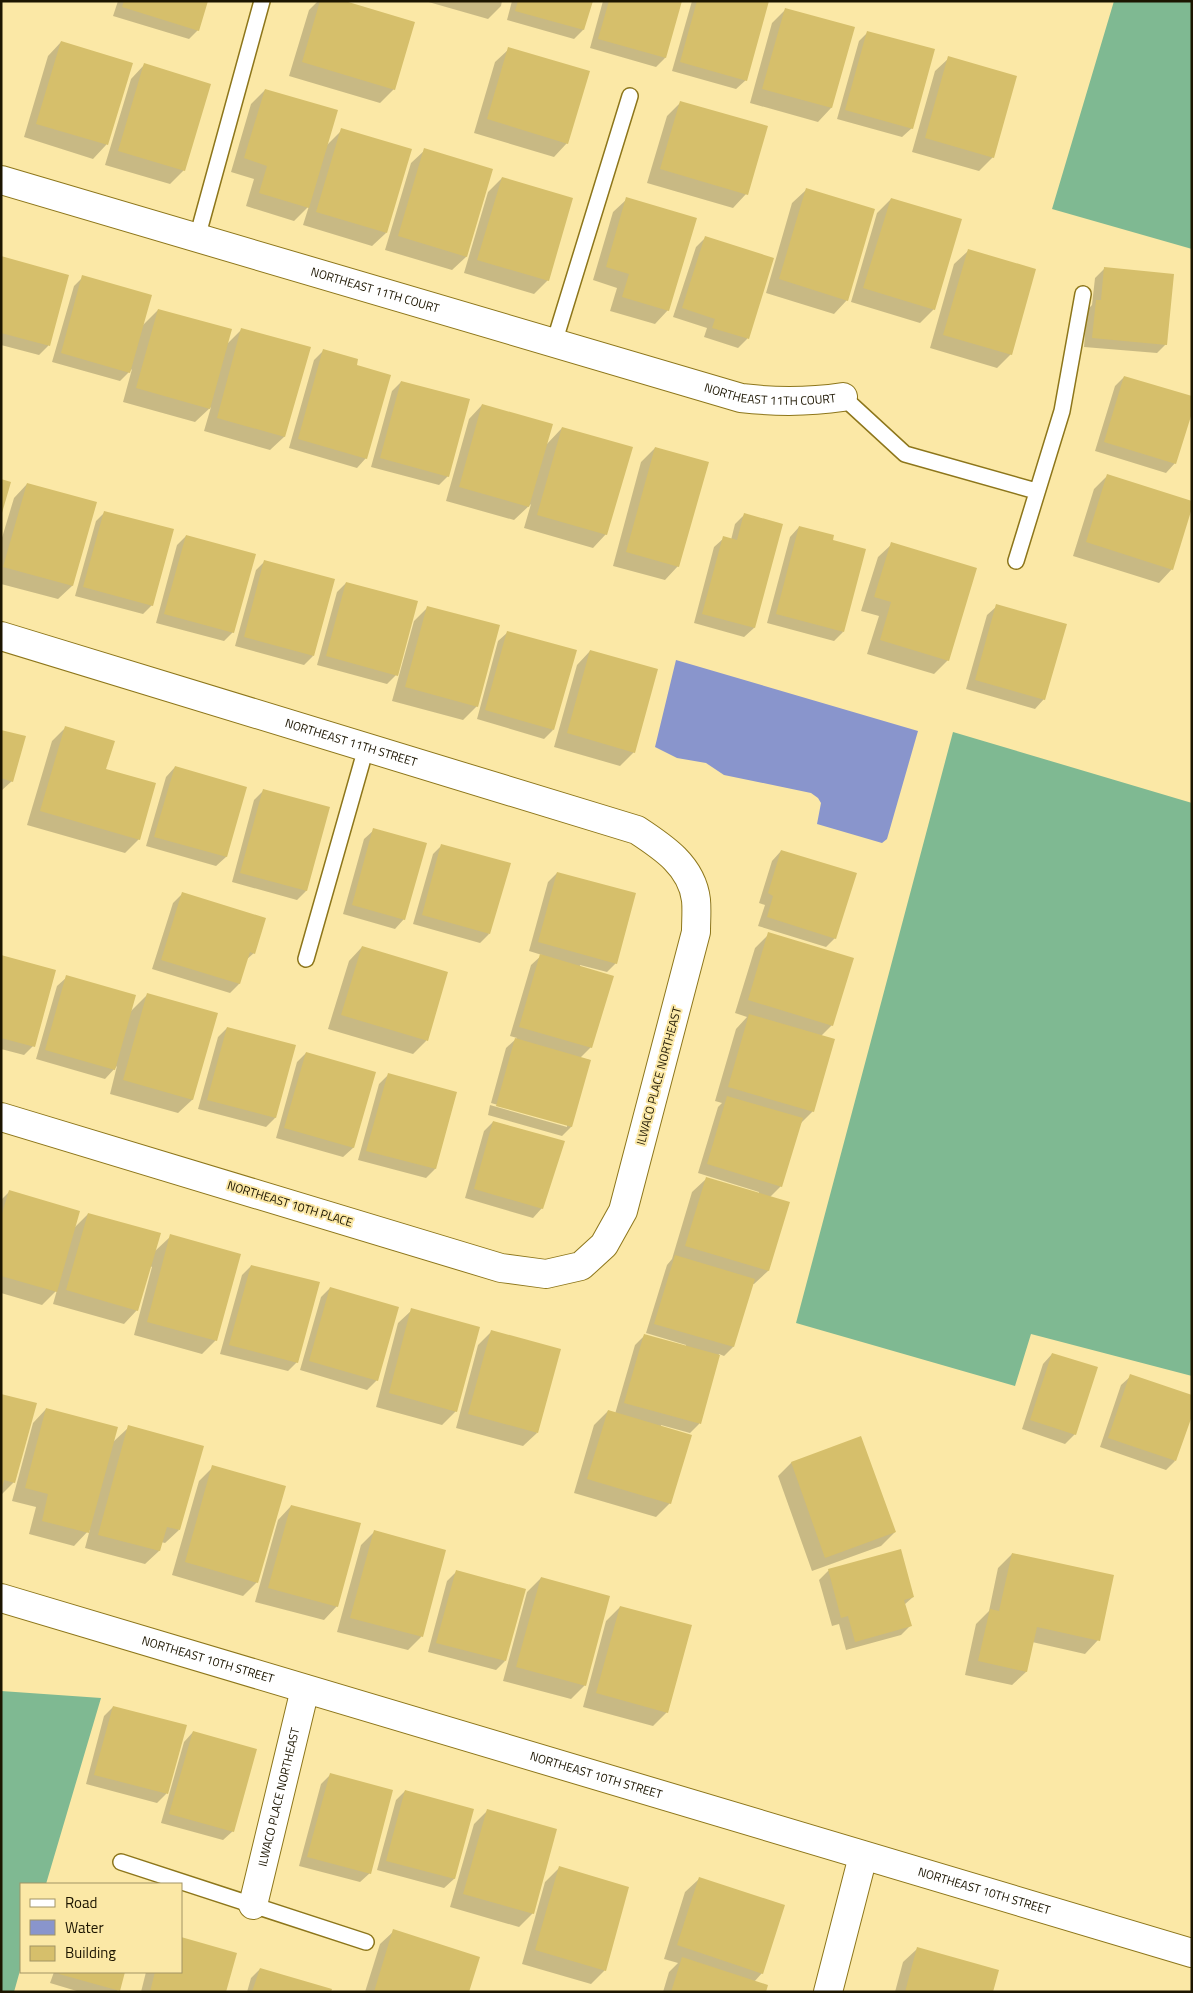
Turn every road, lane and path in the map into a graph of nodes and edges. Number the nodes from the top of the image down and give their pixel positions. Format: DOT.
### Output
graph roads {
  1 [pos="262,1"];
  2 [pos="630,96"];
  3 [pos="1,180"];
  4 [pos="197,238"];
  5 [pos="1083,294"];
  6 [pos="554,343"];
  7 [pos="843,397"];
  8 [pos="1036,491"];
  9 [pos="1016,561"];
  10 [pos="1,636"];
  11 [pos="366,748"];
  12 [pos="687,873"];
  13 [pos="306,959"];
  14 [pos="1,1117"];
  15 [pos="581,1266"];
  16 [pos="1,1598"];
  17 [pos="306,1689"];
  18 [pos="863,1856"];
  19 [pos="121,1862"];
  20 [pos="253,1905"];
  21 [pos="366,1942"];
  22 [pos="1192,1952"];
  23 [pos="828,1992"];
  1 -- 4 [label="lane"];
  2 -- 6 [label="lane"];
  3 -- 4 [label="street, NORTHEAST 11TH COURT"];
  4 -- 6 [label="street, NORTHEAST 11TH COURT"];
  5 -- 8 [label="lane"];
  6 -- 7 [label="street, NORTHEAST 11TH COURT"];
  7 -- 8 [label="lane"];
  8 -- 9 [label="lane"];
  10 -- 11 [label="street, NORTHEAST 11TH STREET"];
  11 -- 12 [label="street, NORTHEAST 11TH STREET"];
  11 -- 13 [label="lane"];
  12 -- 15 [label="street, ILWACO PLACE NORTHEAST"];
  14 -- 15 [label="street, NORTHEAST 10TH PLACE"];
  16 -- 17 [label="street, NORTHEAST 10TH STREET"];
  17 -- 18 [label="street, NORTHEAST 10TH STREET"];
  17 -- 20 [label="street, ILWACO PLACE NORTHEAST"];
  18 -- 22 [label="street, NORTHEAST 10TH STREET"];
  18 -- 23 [label="street"];
  19 -- 20 [label="lane"];
  20 -- 21 [label="lane"];
}
